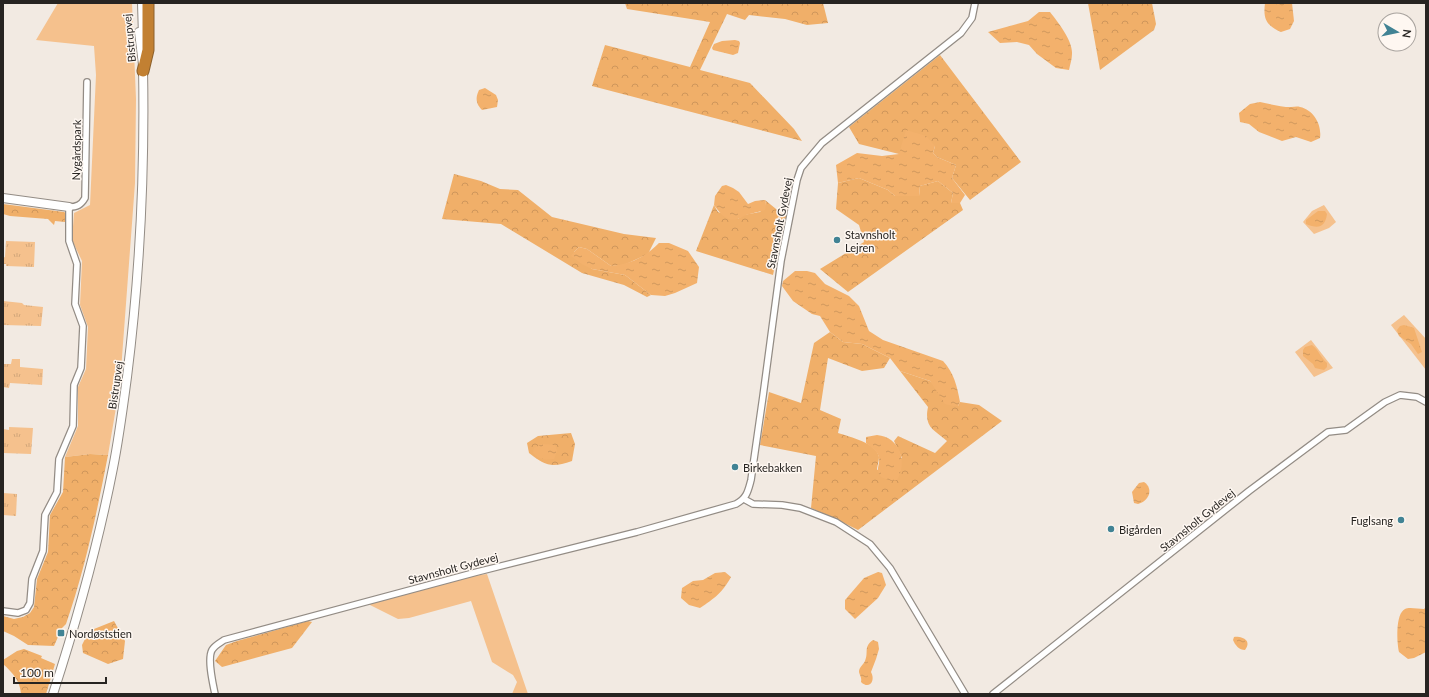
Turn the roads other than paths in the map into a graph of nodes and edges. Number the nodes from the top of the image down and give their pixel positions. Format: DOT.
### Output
graph roads {
  1 [pos="136,3"];
  2 [pos="142,3"];
  3 [pos="148,3"];
  4 [pos="975,3"];
  5 [pos="143,71"];
  6 [pos="87,82"];
  7 [pos="3,198"];
  8 [pos="69,207"];
  9 [pos="1426,402"];
  10 [pos="744,499"];
  11 [pos="3,611"];
  12 [pos="53,694"];
  13 [pos="214,694"];
  14 [pos="965,694"];
  15 [pos="993,694"];
  1 -- 5 [label="main road, Bistrupvej"];
  2 -- 5 [label="main road, Bistrupvej"];
  3 -- 5 [label="highway"];
  4 -- 10 [label="street, Stavnsholt Gydevej"];
  5 -- 12 [label="main road, Bistrupvej"];
  6 -- 8 [label="street, Nygårdspark"];
  7 -- 8 [label="main road"];
  8 -- 11 [label="street"];
  9 -- 15 [label="street, Stavnsholt Gydevej"];
  10 -- 13 [label="street, Stavnsholt Gydevej"];
  10 -- 14 [label="street"];
}
